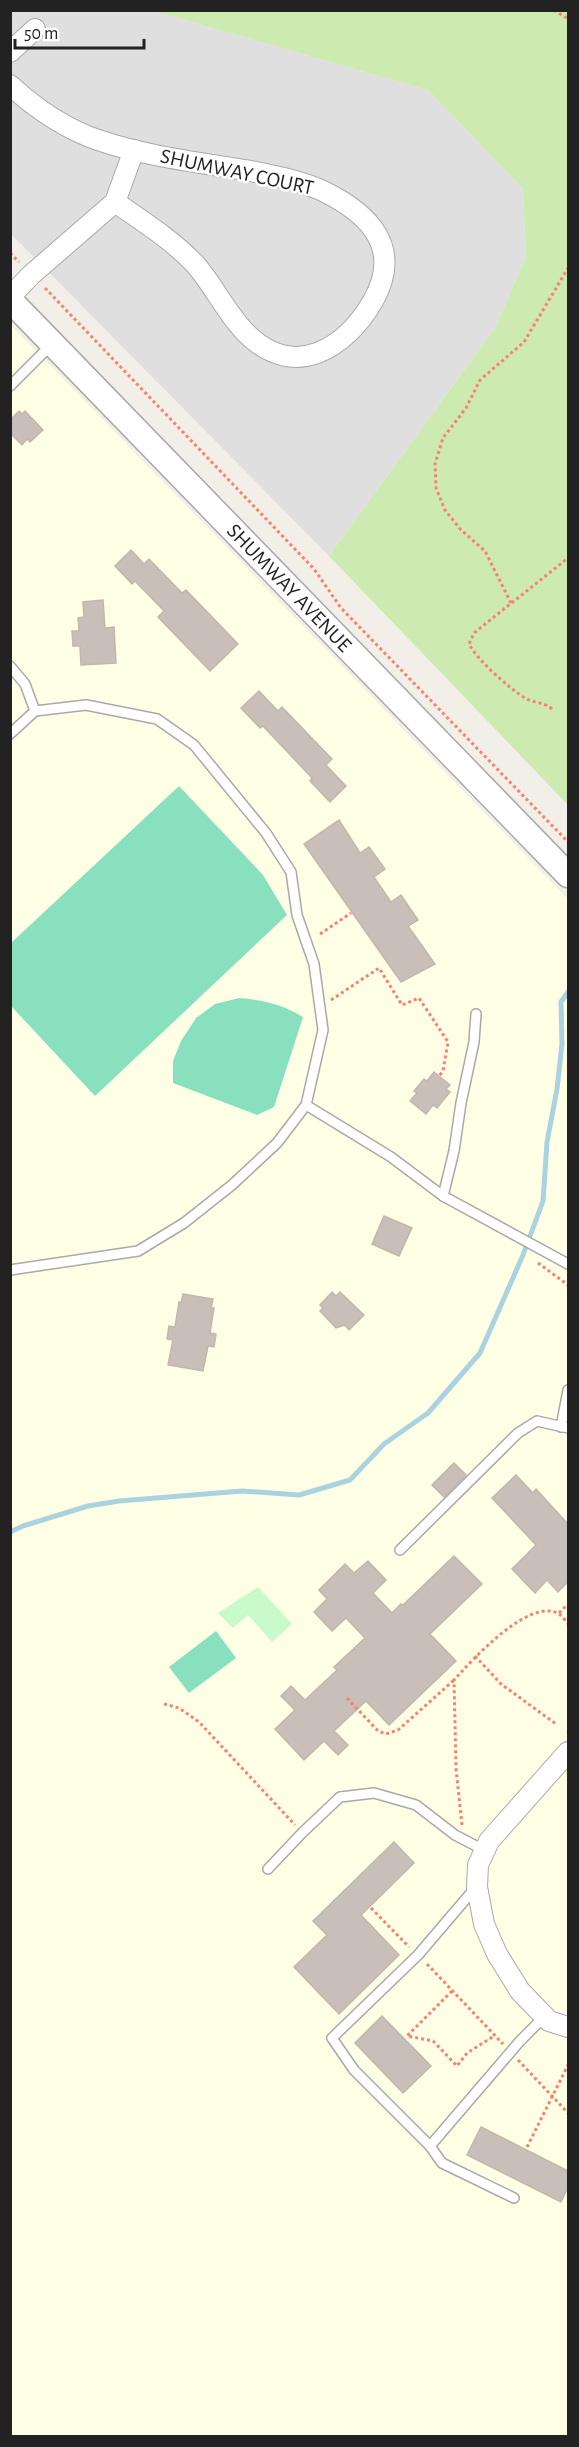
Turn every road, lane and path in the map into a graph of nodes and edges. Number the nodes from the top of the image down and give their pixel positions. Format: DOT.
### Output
graph roads {
  1 [pos="554,10"];
  2 [pos="568,19"];
  3 [pos="35,29"];
  4 [pos="10,52"];
  5 [pos="10,85"];
  6 [pos="134,150"];
  7 [pos="115,202"];
  8 [pos="10,253"];
  9 [pos="568,268"];
  10 [pos="32,275"];
  11 [pos="10,298"];
  12 [pos="52,343"];
  13 [pos="10,386"];
  14 [pos="568,558"];
  15 [pos="511,603"];
  16 [pos="10,666"];
  17 [pos="552,709"];
  18 [pos="35,711"];
  19 [pos="10,734"];
  20 [pos="568,842"];
  21 [pos="568,875"];
  22 [pos="351,913"];
  23 [pos="320,933"];
  24 [pos="332,1000"];
  25 [pos="476,1014"];
  26 [pos="439,1077"];
  27 [pos="306,1105"];
  28 [pos="442,1196"];
  29 [pos="537,1262"];
  30 [pos="568,1264"];
  31 [pos="10,1270"];
  32 [pos="568,1285"];
  33 [pos="568,1390"];
  34 [pos="565,1427"];
  35 [pos="400,1550"];
  36 [pos="568,1604"];
  37 [pos="559,1614"];
  38 [pos="568,1624"];
  39 [pos="475,1656"];
  40 [pos="454,1680"];
  41 [pos="348,1698"];
  42 [pos="164,1704"];
  43 [pos="556,1724"];
  44 [pos="568,1752"];
  45 [pos="462,1827"];
  46 [pos="302,1833"];
  47 [pos="484,1850"];
  48 [pos="268,1869"];
  49 [pos="477,1887"];
  50 [pos="371,1908"];
  51 [pos="410,1948"];
  52 [pos="418,1955"];
  53 [pos="453,1991"];
  54 [pos="545,2016"];
  55 [pos="568,2027"];
  56 [pos="494,2035"];
  57 [pos="511,2053"];
  58 [pos="568,2065"];
  59 [pos="552,2096"];
  60 [pos="568,2113"];
  61 [pos="430,2146"];
  62 [pos="527,2147"];
  63 [pos="514,2198"];
  1 -- 2 [label="path"];
  3 -- 4 [label="street"];
  5 -- 6 [label="street, SHUMWAY COURT"];
  6 -- 7 [label="street, SHUMWAY COURT"];
  6 -- 7 [label="street, SHUMWAY COURT"];
  7 -- 10 [label="street, SHUMWAY COURT"];
  8 -- 10 [label="path"];
  9 -- 15 [label="path"];
  10 -- 11 [label="street, SHUMWAY COURT"];
  10 -- 20 [label="path"];
  11 -- 12 [label="street, SHUMWAY AVENUE"];
  12 -- 13 [label="lane"];
  12 -- 21 [label="street, SHUMWAY AVENUE"];
  14 -- 15 [label="path"];
  15 -- 17 [label="path"];
  16 -- 18 [label="lane"];
  18 -- 19 [label="lane"];
  18 -- 27 [label="lane"];
  22 -- 23 [label="path"];
  24 -- 26 [label="path"];
  25 -- 28 [label="lane"];
  27 -- 28 [label="lane"];
  27 -- 31 [label="lane"];
  28 -- 30 [label="lane"];
  29 -- 32 [label="path"];
  33 -- 34 [label="lane"];
  34 -- 35 [label="lane"];
  36 -- 37 [label="path"];
  37 -- 38 [label="path"];
  37 -- 39 [label="path"];
  39 -- 40 [label="path"];
  39 -- 43 [label="path"];
  40 -- 41 [label="path"];
  40 -- 45 [label="path"];
  42 -- 46 [label="path"];
  44 -- 47 [label="street"];
  46 -- 47 [label="lane"];
  46 -- 48 [label="lane"];
  47 -- 49 [label="street"];
  49 -- 52 [label="lane"];
  49 -- 54 [label="street"];
  50 -- 51 [label="path"];
  52 -- 53 [label="path"];
  52 -- 61 [label="lane"];
  53 -- 56 [label="path"];
  53 -- 56 [label="path"];
  54 -- 55 [label="street"];
  54 -- 57 [label="lane"];
  56 -- 57 [label="path"];
  57 -- 59 [label="path"];
  57 -- 61 [label="lane"];
  58 -- 59 [label="path"];
  59 -- 60 [label="path"];
  59 -- 62 [label="path"];
  61 -- 63 [label="lane"];
}
